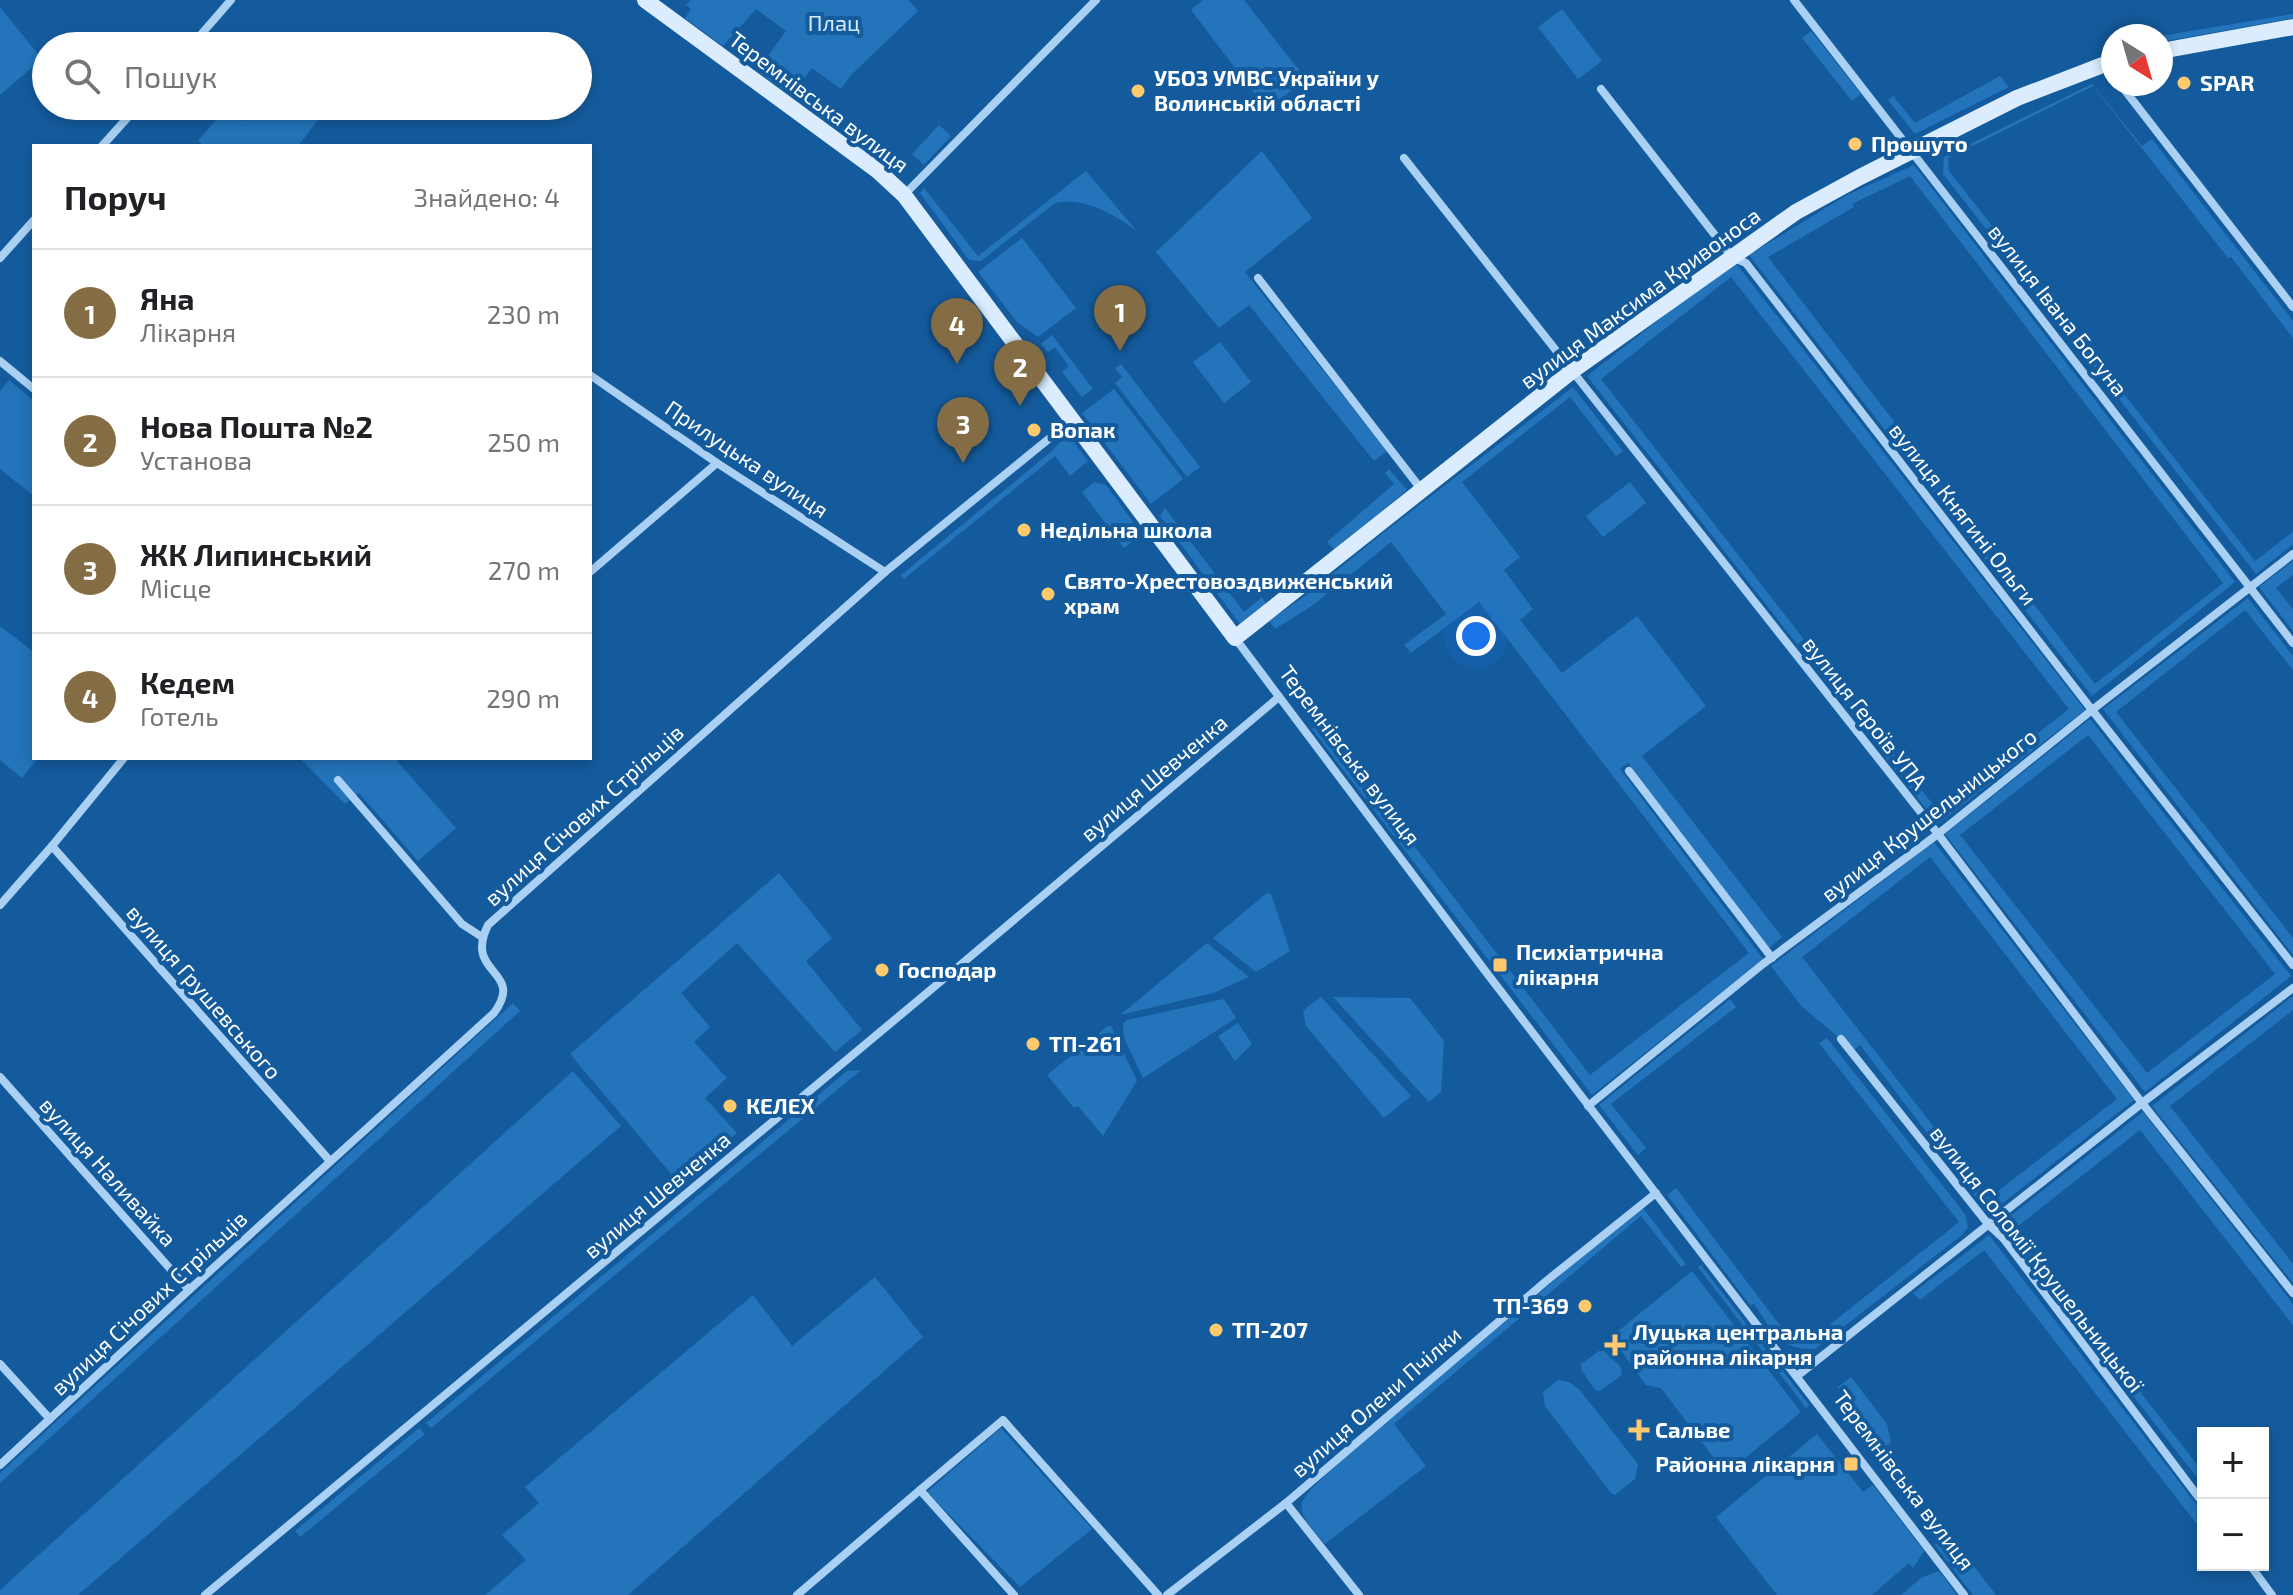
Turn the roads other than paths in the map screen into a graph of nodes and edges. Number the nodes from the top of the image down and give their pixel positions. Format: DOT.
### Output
graph roads {
  1 [pos="231,0"];
  2 [pos="645,0"];
  3 [pos="1096,0"];
  4 [pos="1794,0"];
  5 [pos="2293,27"];
  6 [pos="203,32"];
  7 [pos="2173,49"];
  8 [pos="2101,70"];
  9 [pos="1601,89"];
  10 [pos="2129,96"];
  11 [pos="125,120"];
  12 [pos="104,144"];
  13 [pos="1912,151"];
  14 [pos="1404,158"];
  15 [pos="904,195"];
  16 [pos="32,222"];
  17 [pos="1732,257"];
  18 [pos="0,258"];
  19 [pos="1258,278"];
  20 [pos="2293,307"];
  21 [pos="0,361"];
  22 [pos="1572,371"];
  23 [pos="592,376"];
  24 [pos="32,386"];
  25 [pos="1072,420"];
  26 [pos="717,463"];
  27 [pos="1421,489"];
  28 [pos="2293,554"];
  29 [pos="592,570"];
  30 [pos="885,572"];
  31 [pos="2250,587"];
  32 [pos="1235,638"];
  33 [pos="2293,643"];
  34 [pos="1279,697"];
  35 [pos="2092,710"];
  36 [pos="122,760"];
  37 [pos="1629,771"];
  38 [pos="338,780"];
  39 [pos="1938,834"];
  40 [pos="52,846"];
  41 [pos="0,905"];
  42 [pos="482,937"];
  43 [pos="1772,958"];
  44 [pos="2293,965"];
  45 [pos="2293,988"];
  46 [pos="1841,1039"];
  47 [pos="0,1077"];
  48 [pos="2142,1103"];
  49 [pos="1588,1106"];
  50 [pos="330,1161"];
  51 [pos="1656,1193"];
  52 [pos="1988,1224"];
  53 [pos="189,1290"];
  54 [pos="2293,1293"];
  55 [pos="0,1364"];
  56 [pos="1797,1376"];
  57 [pos="50,1419"];
  58 [pos="0,1465"];
  59 [pos="920,1490"];
  60 [pos="2200,1499"];
  61 [pos="1286,1503"];
  62 [pos="2254,1571"];
  63 [pos="205,1595"];
  64 [pos="797,1595"];
  65 [pos="1014,1595"];
  66 [pos="1158,1595"];
  67 [pos="1167,1595"];
  68 [pos="1359,1595"];
  69 [pos="1964,1595"];
  70 [pos="2272,1595"];
  1 -- 6 [label="street"];
  2 -- 15 [label="street, Теремнівська вулиця"];
  3 -- 15 [label="street"];
  4 -- 13 [label="street, вулиця Івана Богуна"];
  5 -- 7 [label="street"];
  8 -- 13 [label="street, вулиця Максима Кривоноса"];
  9 -- 17 [label="street, вулиця Княгині Ольги"];
  10 -- 20 [label="street"];
  11 -- 12 [label="street"];
  13 -- 17 [label="street, вулиця Максима Кривоноса"];
  13 -- 31 [label="street, вулиця Івана Богуна"];
  14 -- 22 [label="street, вулиця Героїв УПА"];
  15 -- 25 [label="street, Теремнівська вулиця"];
  16 -- 18 [label="street"];
  17 -- 22 [label="street, вулиця Максима Кривоноса"];
  17 -- 35 [label="street, вулиця Княгині Ольги"];
  19 -- 27 [label="street"];
  21 -- 24 [label="street"];
  22 -- 27 [label="street, вулиця Максима Кривоноса"];
  22 -- 39 [label="street, вулиця Героїв УПА"];
  23 -- 26 [label="street, Прилуцька вулиця"];
  25 -- 30 [label="street, вулиця Січових Стрільців"];
  25 -- 32 [label="street, Теремнівська вулиця"];
  26 -- 29 [label="street"];
  26 -- 30 [label="street, Прилуцька вулиця"];
  27 -- 32 [label="street, вулиця Максима Кривоноса"];
  28 -- 31 [label="street, вулиця Крушельницького"];
  30 -- 42 [label="street, вулиця Січових Стрільців"];
  31 -- 33 [label="street, вулиця Івана Богуна"];
  31 -- 35 [label="street, вулиця Крушельницького"];
  32 -- 34 [label="street, Теремнівська вулиця"];
  34 -- 49 [label="street, Теремнівська вулиця"];
  34 -- 63 [label="street, вулиця Шевченка"];
  35 -- 39 [label="street, вулиця Крушельницького"];
  35 -- 44 [label="street, вулиця Княгині Ольги"];
  36 -- 40 [label="street"];
  37 -- 43 [label="street"];
  38 -- 42 [label="street"];
  39 -- 43 [label="street, вулиця Крушельницького"];
  39 -- 48 [label="street, вулиця Героїв УПА"];
  40 -- 41 [label="street"];
  40 -- 50 [label="street, вулиця Грушевського"];
  42 -- 50 [label="street, вулиця Січових Стрільців"];
  43 -- 49 [label="street, вулиця Крушельницького"];
  45 -- 48 [label="street"];
  46 -- 52 [label="street, вулиця Соломії Крушельницької"];
  47 -- 53 [label="street, вулиця Наливайка"];
  48 -- 52 [label="street"];
  48 -- 54 [label="street, вулиця Героїв УПА"];
  49 -- 51 [label="street, Теремнівська вулиця"];
  50 -- 53 [label="street, вулиця Січових Стрільців"];
  51 -- 56 [label="street, Теремнівська вулиця"];
  51 -- 61 [label="street, вулиця Олени Пчілки"];
  52 -- 56 [label="street"];
  52 -- 60 [label="street, вулиця Соломії Крушельницької"];
  53 -- 57 [label="street, вулиця Січових Стрільців"];
  55 -- 57 [label="street"];
  56 -- 69 [label="street, Теремнівська вулиця"];
  57 -- 58 [label="street, вулиця Січових Стрільців"];
  59 -- 64 [label="street"];
  59 -- 65 [label="street"];
  59 -- 66 [label="street"];
  61 -- 67 [label="street"];
  61 -- 68 [label="street, вулиця Олени Пчілки"];
  62 -- 70 [label="street"];
}
